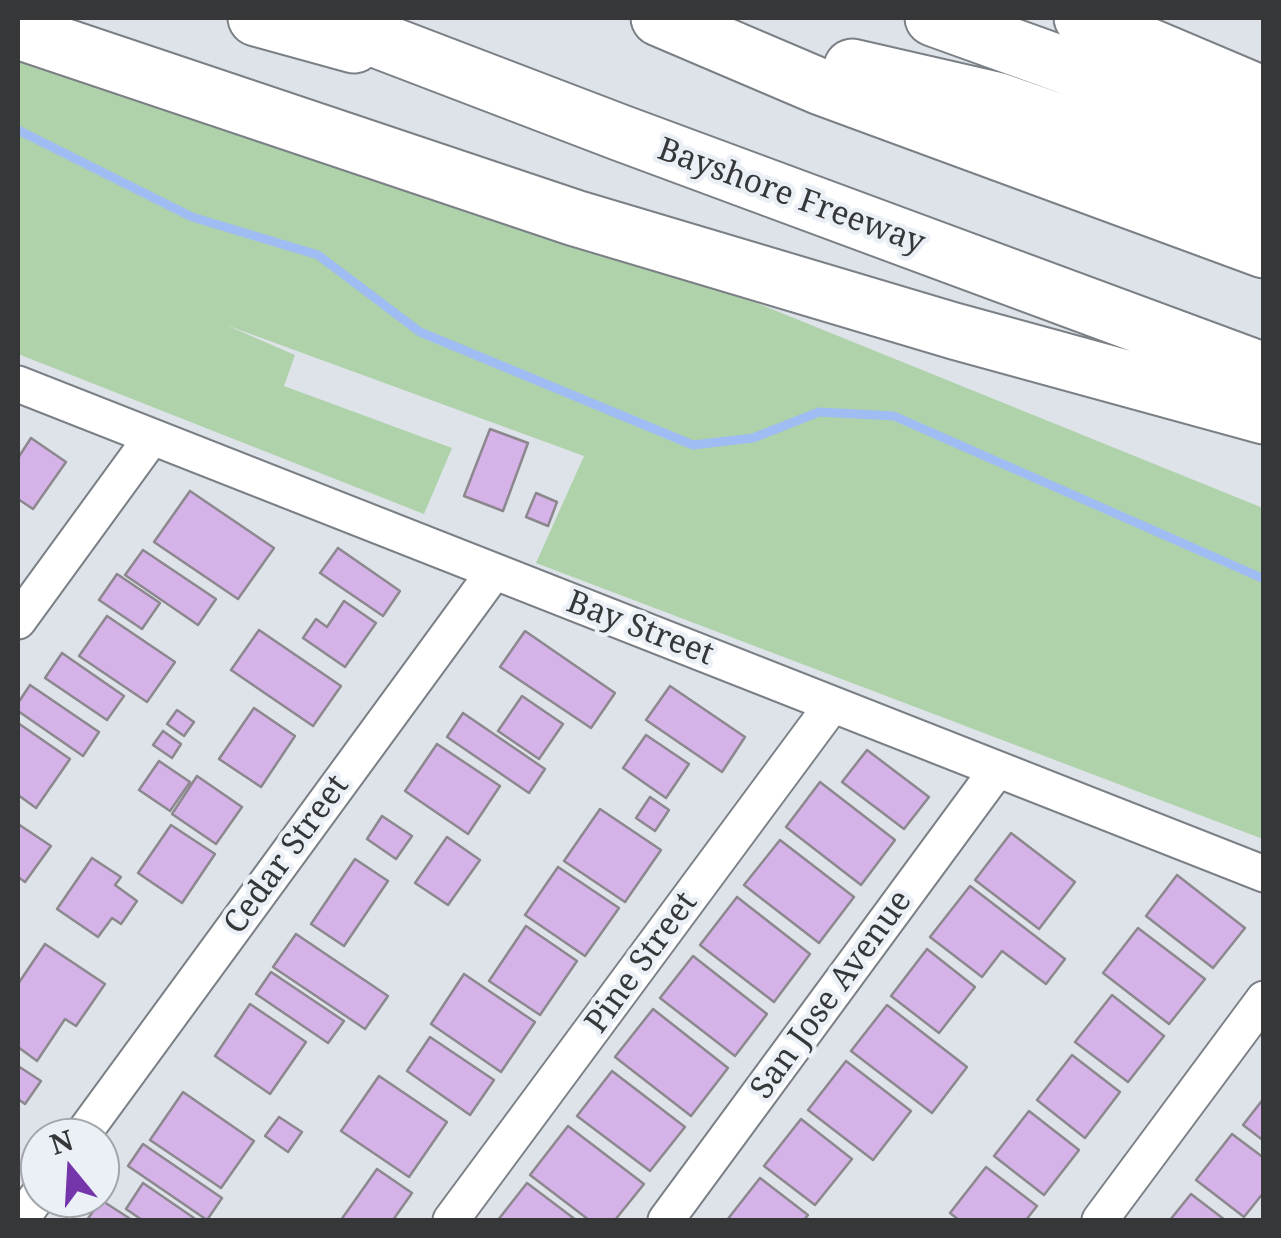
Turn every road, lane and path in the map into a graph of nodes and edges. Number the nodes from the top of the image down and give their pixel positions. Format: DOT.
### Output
graph roads {
  1 [pos="256,18"];
  2 [pos="320,18"];
  3 [pos="932,18"];
  4 [pos="1082,18"];
  5 [pos="671,22"];
  6 [pos="18,32"];
  7 [pos="493,84"];
  8 [pos="1264,95"];
  9 [pos="1264,137"];
  10 [pos="1264,193"];
  11 [pos="1264,250"];
  12 [pos="1264,372"];
  13 [pos="18,384"];
  14 [pos="1264,416"];
  15 [pos="152,437"];
  16 [pos="494,572"];
  17 [pos="18,620"];
  18 [pos="832,705"];
  19 [pos="997,770"];
  20 [pos="1264,874"];
  21 [pos="1264,999"];
  22 [pos="95,1118"];
  23 [pos="451,1220"];
  24 [pos="666,1220"];
  25 [pos="1100,1220"];
  1 -- 7 [label="highway"];
  2 -- 7 [label="highway, Bayshore Freeway"];
  3 -- 9 [label="highway"];
  4 -- 8 [label="highway"];
  5 -- 10 [label="highway"];
  5 -- 11 [label="highway"];
  6 -- 14 [label="highway"];
  7 -- 12 [label="highway, Bayshore Freeway"];
  13 -- 15 [label="street, Bay Street"];
  15 -- 16 [label="street, Bay Street"];
  15 -- 17 [label="street"];
  16 -- 18 [label="street, Bay Street"];
  16 -- 22 [label="street, Cedar Street"];
  18 -- 19 [label="street, Bay Street"];
  18 -- 23 [label="street, Pine Street"];
  19 -- 20 [label="street, Bay Street"];
  19 -- 24 [label="street, San Jose Avenue"];
  21 -- 25 [label="street"];
}
